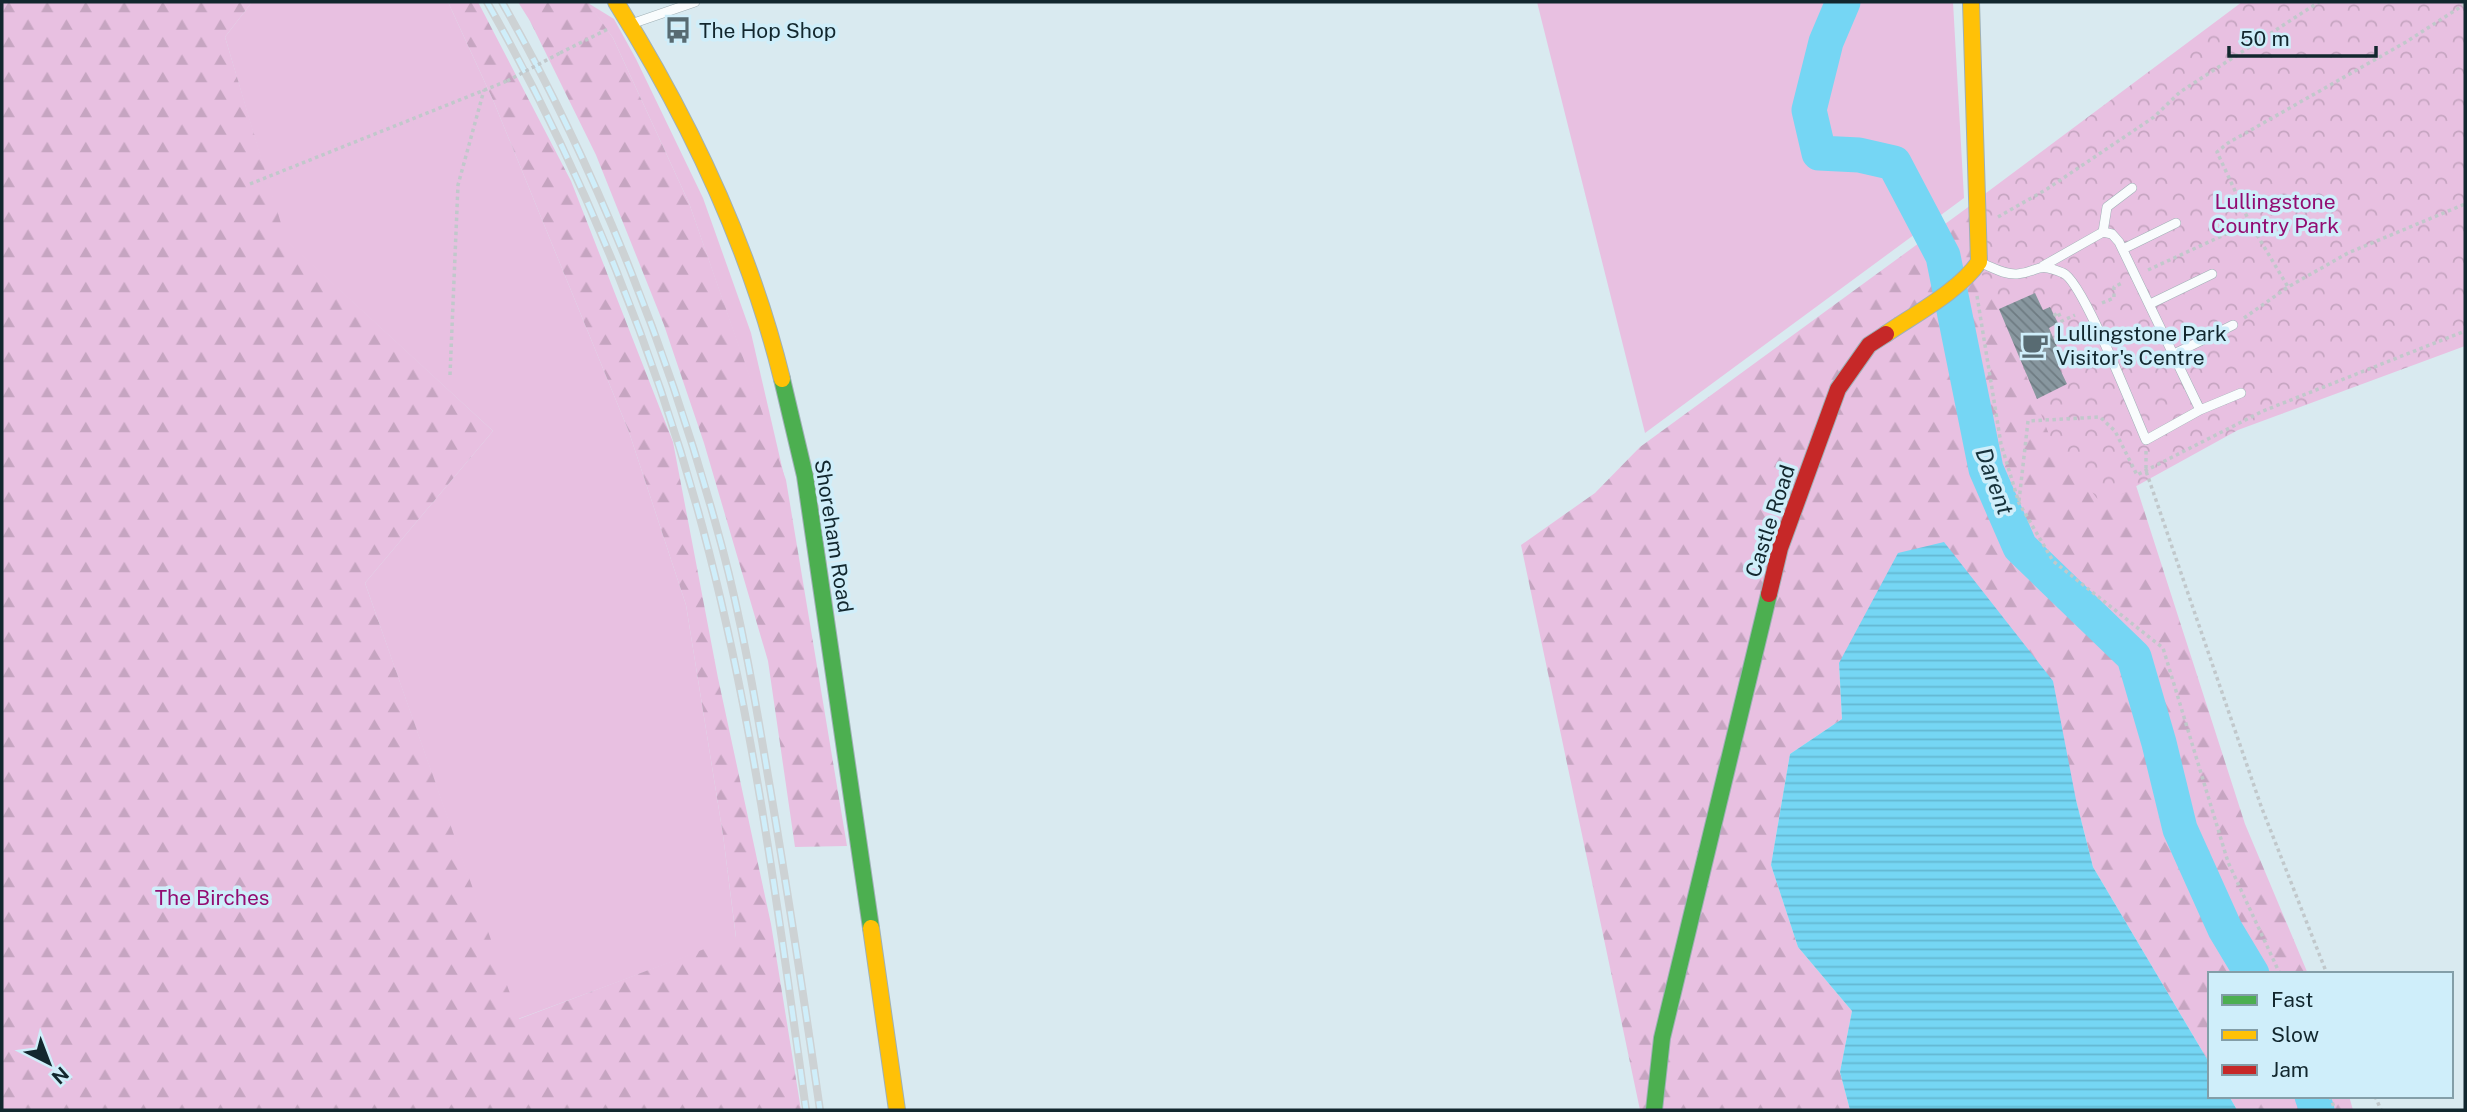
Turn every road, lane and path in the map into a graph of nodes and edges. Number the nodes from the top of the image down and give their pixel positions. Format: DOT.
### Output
graph roads {
  1 [pos="616,2"];
  2 [pos="695,2"];
  3 [pos="1970,2"];
  4 [pos="2319,2"];
  5 [pos="2465,4"];
  6 [pos="629,22"];
  7 [pos="484,90"];
  8 [pos="250,184"];
  9 [pos="2132,188"];
  10 [pos="2465,204"];
  11 [pos="1995,218"];
  12 [pos="2176,223"];
  13 [pos="2250,223"];
  14 [pos="2103,232"];
  15 [pos="2123,249"];
  16 [pos="1979,262"];
  17 [pos="2043,266"];
  18 [pos="2212,274"];
  19 [pos="2137,275"];
  20 [pos="1964,278"];
  21 [pos="2288,287"];
  22 [pos="2150,304"];
  23 [pos="2088,309"];
  24 [pos="2054,316"];
  25 [pos="2233,325"];
  26 [pos="2465,331"];
  27 [pos="2174,354"];
  28 [pos="450,375"];
  29 [pos="2241,393"];
  30 [pos="2200,410"];
  31 [pos="2146,440"];
  32 [pos="2146,471"];
  33 [pos="2019,503"];
  34 [pos="2279,972"];
  35 [pos="2326,972"];
  36 [pos="897,1110"];
  37 [pos="1654,1110"];
  1 -- 6 [label="street, Shoreham Road"];
  2 -- 6 [label="lane"];
  3 -- 16 [label="street"];
  4 -- 11 [label="path"];
  5 -- 13 [label="path"];
  6 -- 7 [label="path, bridge"];
  6 -- 36 [label="street, Shoreham Road"];
  7 -- 8 [label="path"];
  7 -- 28 [label="path"];
  9 -- 14 [label="lane"];
  10 -- 21 [label="path"];
  12 -- 15 [label="lane"];
  13 -- 19 [label="path"];
  13 -- 21 [label="path"];
  14 -- 15 [label="lane"];
  14 -- 17 [label="lane"];
  15 -- 19 [label="lane"];
  16 -- 17 [label="lane"];
  16 -- 20 [label="street, Castle Road"];
  17 -- 23 [label="lane"];
  18 -- 22 [label="lane"];
  19 -- 22 [label="lane"];
  19 -- 23 [label="path"];
  20 -- 33 [label="path"];
  20 -- 37 [label="street, Castle Road"];
  21 -- 25 [label="path"];
  22 -- 27 [label="lane"];
  23 -- 24 [label="path"];
  23 -- 31 [label="lane"];
  25 -- 27 [label="lane"];
  26 -- 32 [label="path"];
  27 -- 30 [label="lane"];
  29 -- 30 [label="lane"];
  30 -- 31 [label="lane"];
  31 -- 32 [label="path"];
  32 -- 33 [label="path"];
  32 -- 35 [label="path"];
  33 -- 34 [label="path"];
}
